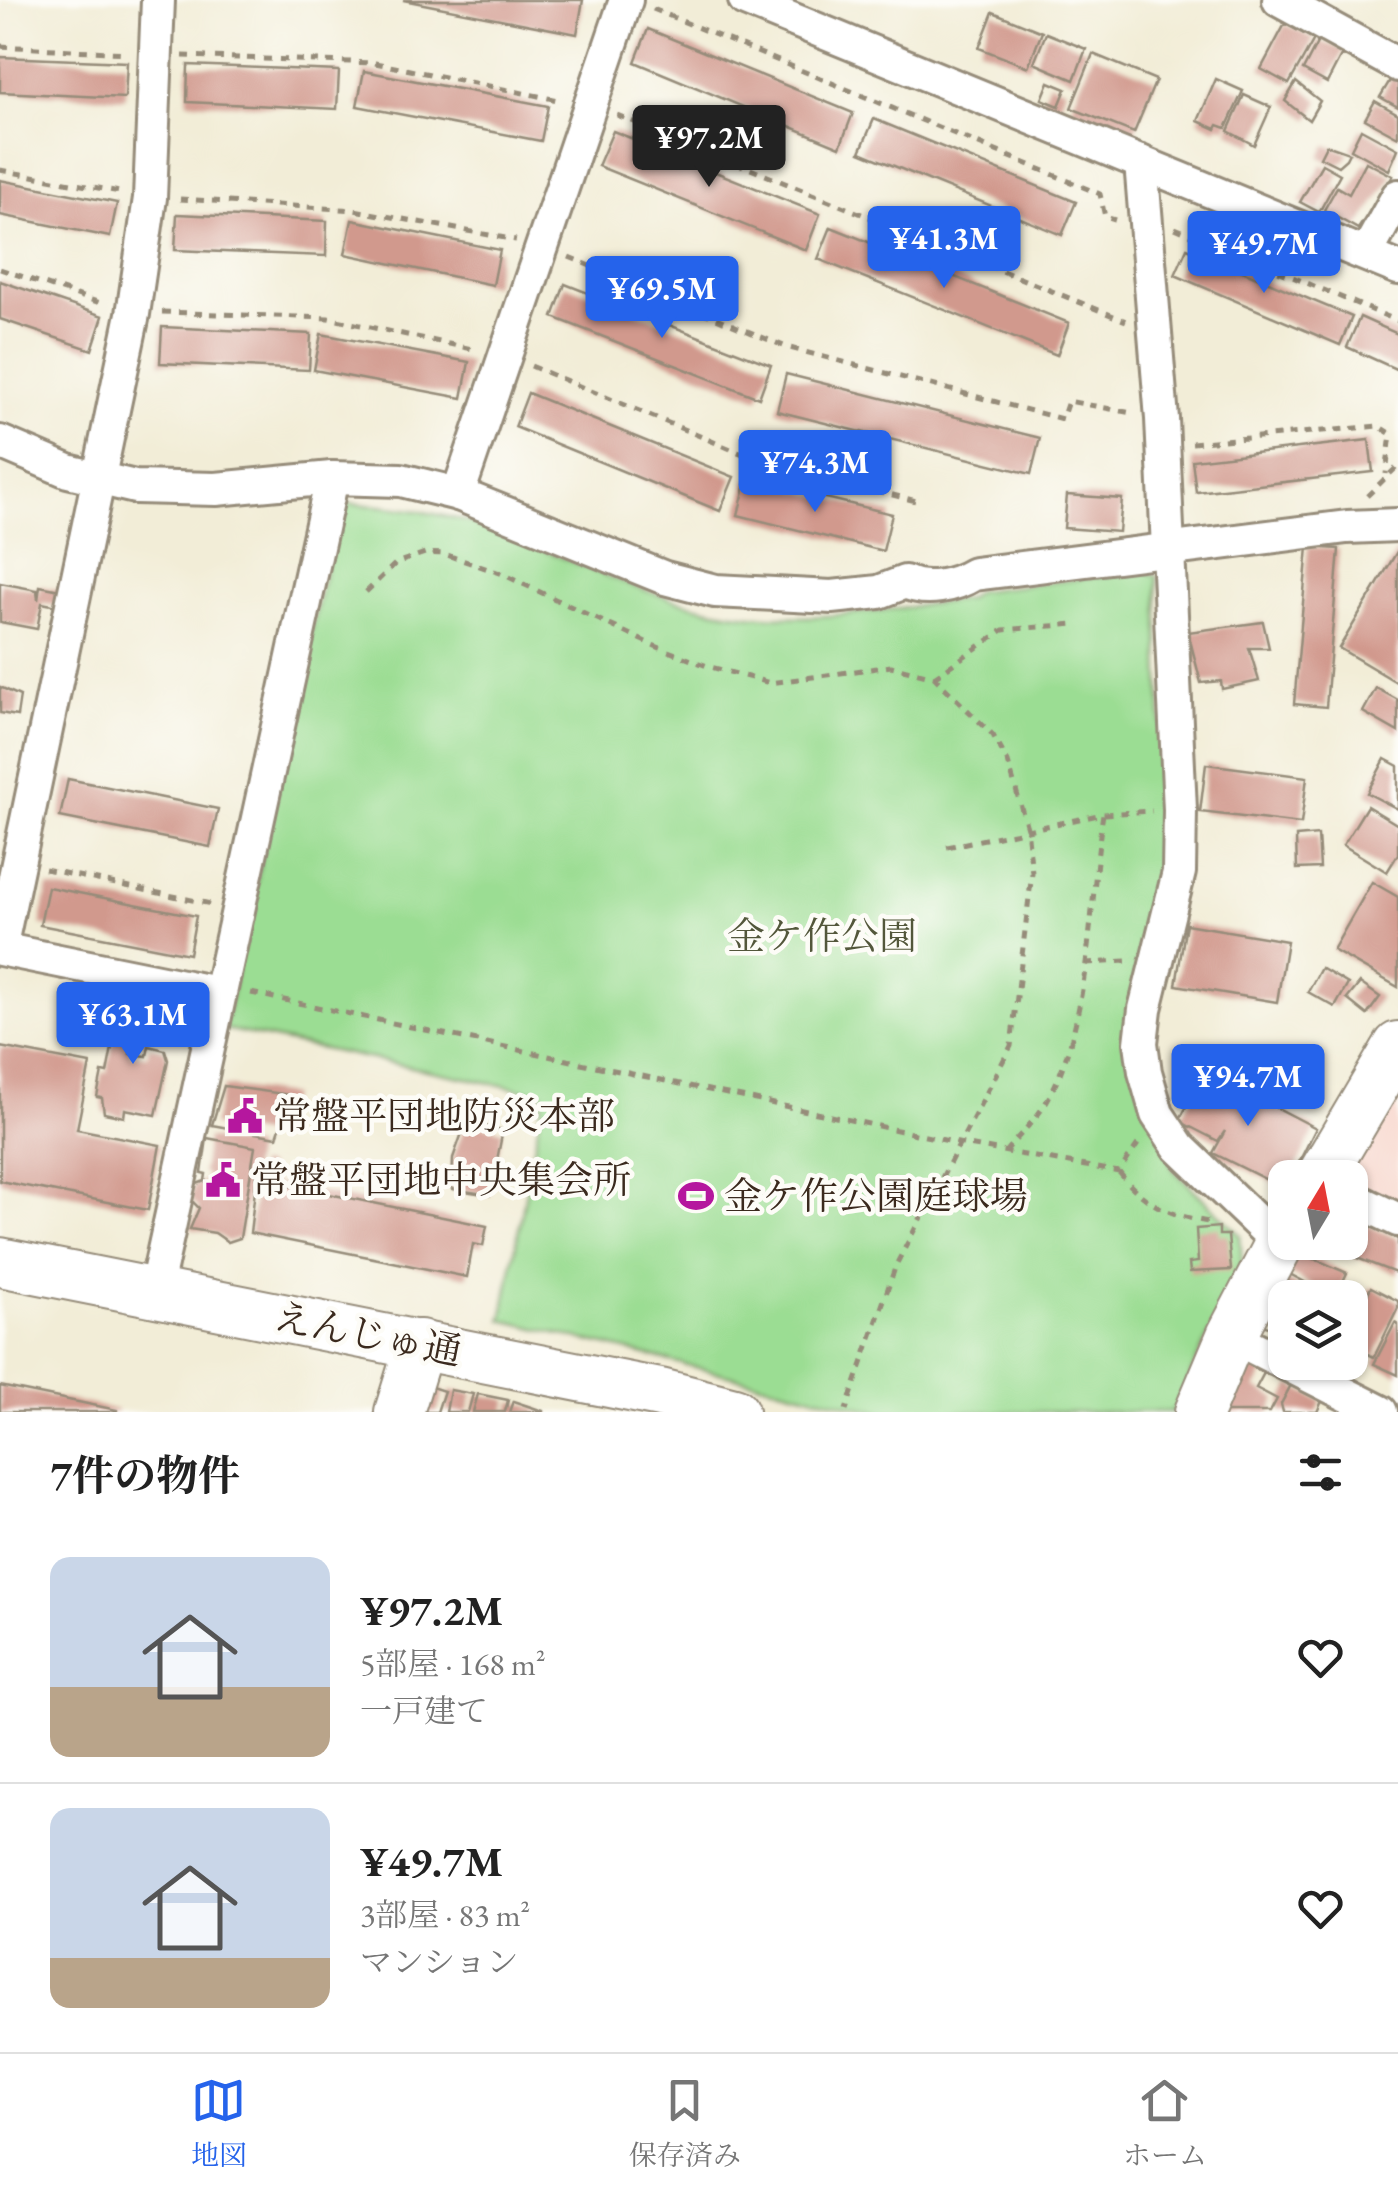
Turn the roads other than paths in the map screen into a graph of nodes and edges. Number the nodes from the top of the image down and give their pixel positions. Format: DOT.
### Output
graph roads {
  1 [pos="158,0"];
  2 [pos="746,0"];
  3 [pos="1279,0"];
  4 [pos="637,3"];
  5 [pos="1398,65"];
  6 [pos="1142,162"];
  7 [pos="1398,196"];
  8 [pos="1366,254"];
  9 [pos="1398,268"];
  10 [pos="0,442"];
  11 [pos="332,478"];
  12 [pos="100,479"];
  13 [pos="458,494"];
  14 [pos="1398,525"];
  15 [pos="1168,550"];
  16 [pos="218,990"];
  17 [pos="1398,1046"];
  18 [pos="1331,1160"];
  19 [pos="1368,1206"];
  20 [pos="1398,1220"];
  21 [pos="1268,1227"];
  22 [pos="1271,1260"];
  23 [pos="0,1262"];
  24 [pos="155,1292"];
  25 [pos="1231,1336"];
  26 [pos="420,1344"];
  27 [pos="399,1412"];
  28 [pos="734,1412"];
  29 [pos="1198,1412"];
  30 [pos="1381,1412"];
  1 -- 12 [label="street"];
  2 -- 6 [label="street"];
  3 -- 5 [label="street"];
  4 -- 13 [label="street"];
  6 -- 8 [label="street"];
  6 -- 15 [label="street"];
  7 -- 8 [label="street"];
  8 -- 9 [label="street"];
  10 -- 12 [label="street"];
  11 -- 12 [label="street"];
  11 -- 13 [label="street"];
  11 -- 16 [label="street"];
  12 -- 16 [label="street"];
  13 -- 15 [label="street"];
  14 -- 15 [label="street"];
  15 -- 21 [label="street"];
  16 -- 24 [label="street"];
  17 -- 18 [label="street"];
  19 -- 20 [label="street"];
  22 -- 25 [label="street"];
  23 -- 24 [label="street, えんじゅ通"];
  24 -- 26 [label="street, えんじゅ通"];
  25 -- 29 [label="street"];
  25 -- 30 [label="street"];
  26 -- 27 [label="street"];
  26 -- 28 [label="street, えんじゅ通"];
}
